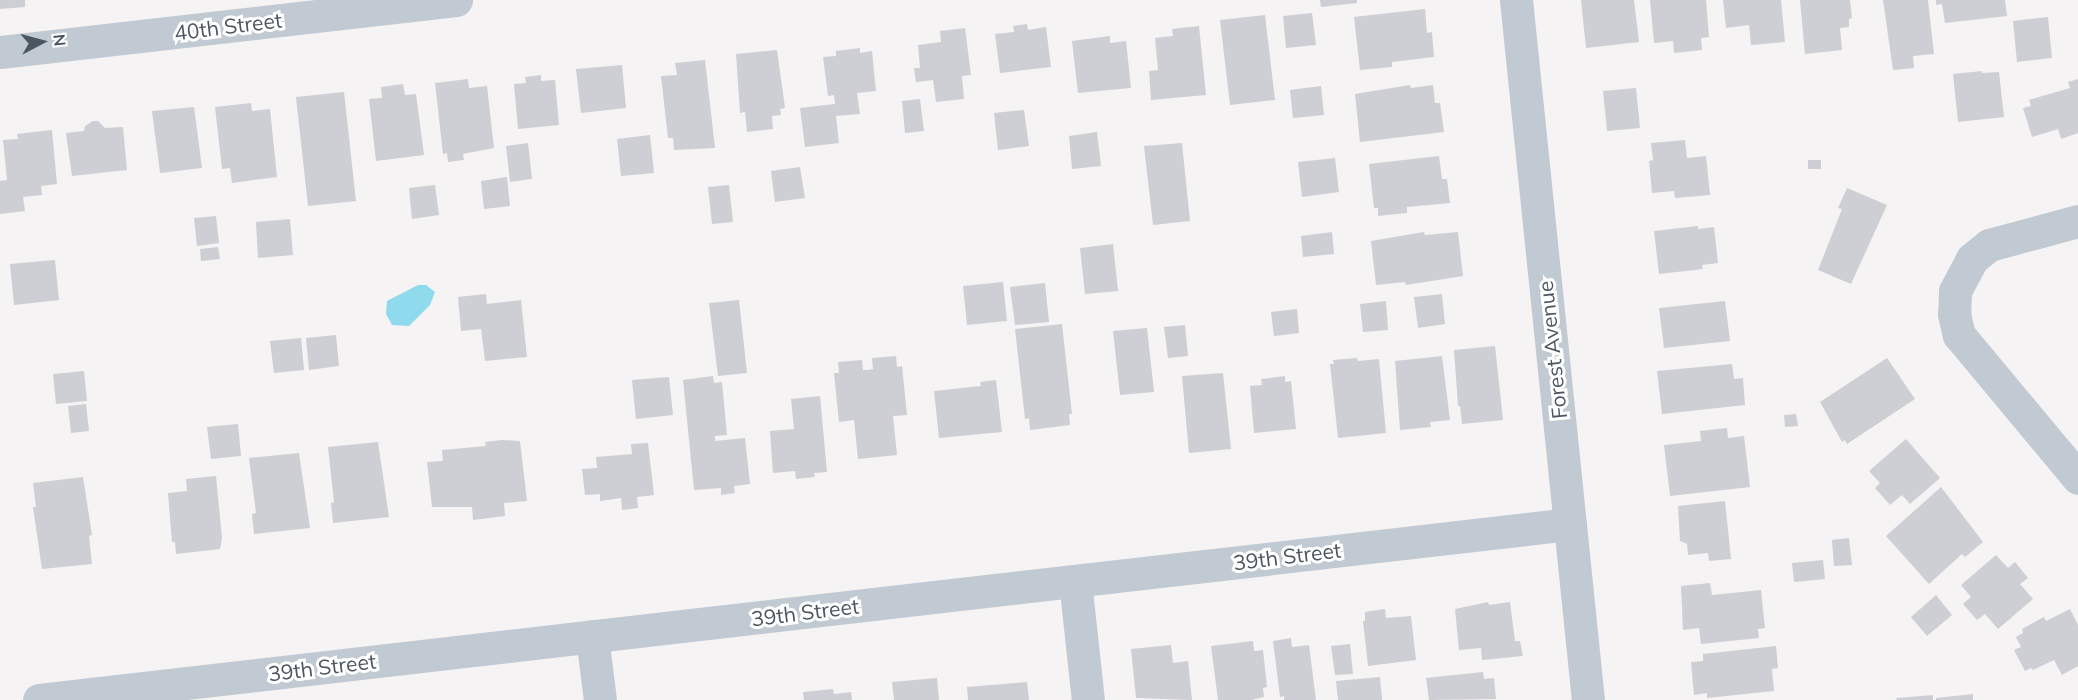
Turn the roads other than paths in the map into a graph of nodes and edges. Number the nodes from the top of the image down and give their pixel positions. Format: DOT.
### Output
graph roads {
  1 [pos="456,0"];
  2 [pos="1516,0"];
  3 [pos="0,52"];
  4 [pos="2078,221"];
  5 [pos="2078,478"];
  6 [pos="1570,524"];
  7 [pos="1076,581"];
  8 [pos="592,636"];
  9 [pos="39,700"];
  10 [pos="600,700"];
  11 [pos="1088,700"];
  12 [pos="1588,700"];
  1 -- 3 [label="street, 40th Street"];
  2 -- 6 [label="street, Forest Avenue"];
  4 -- 5 [label="street"];
  6 -- 7 [label="street, 39th Street"];
  6 -- 12 [label="street, Forest Avenue"];
  7 -- 8 [label="street, 39th Street"];
  7 -- 11 [label="street"];
  8 -- 9 [label="street, 39th Street"];
  8 -- 10 [label="street"];
}
